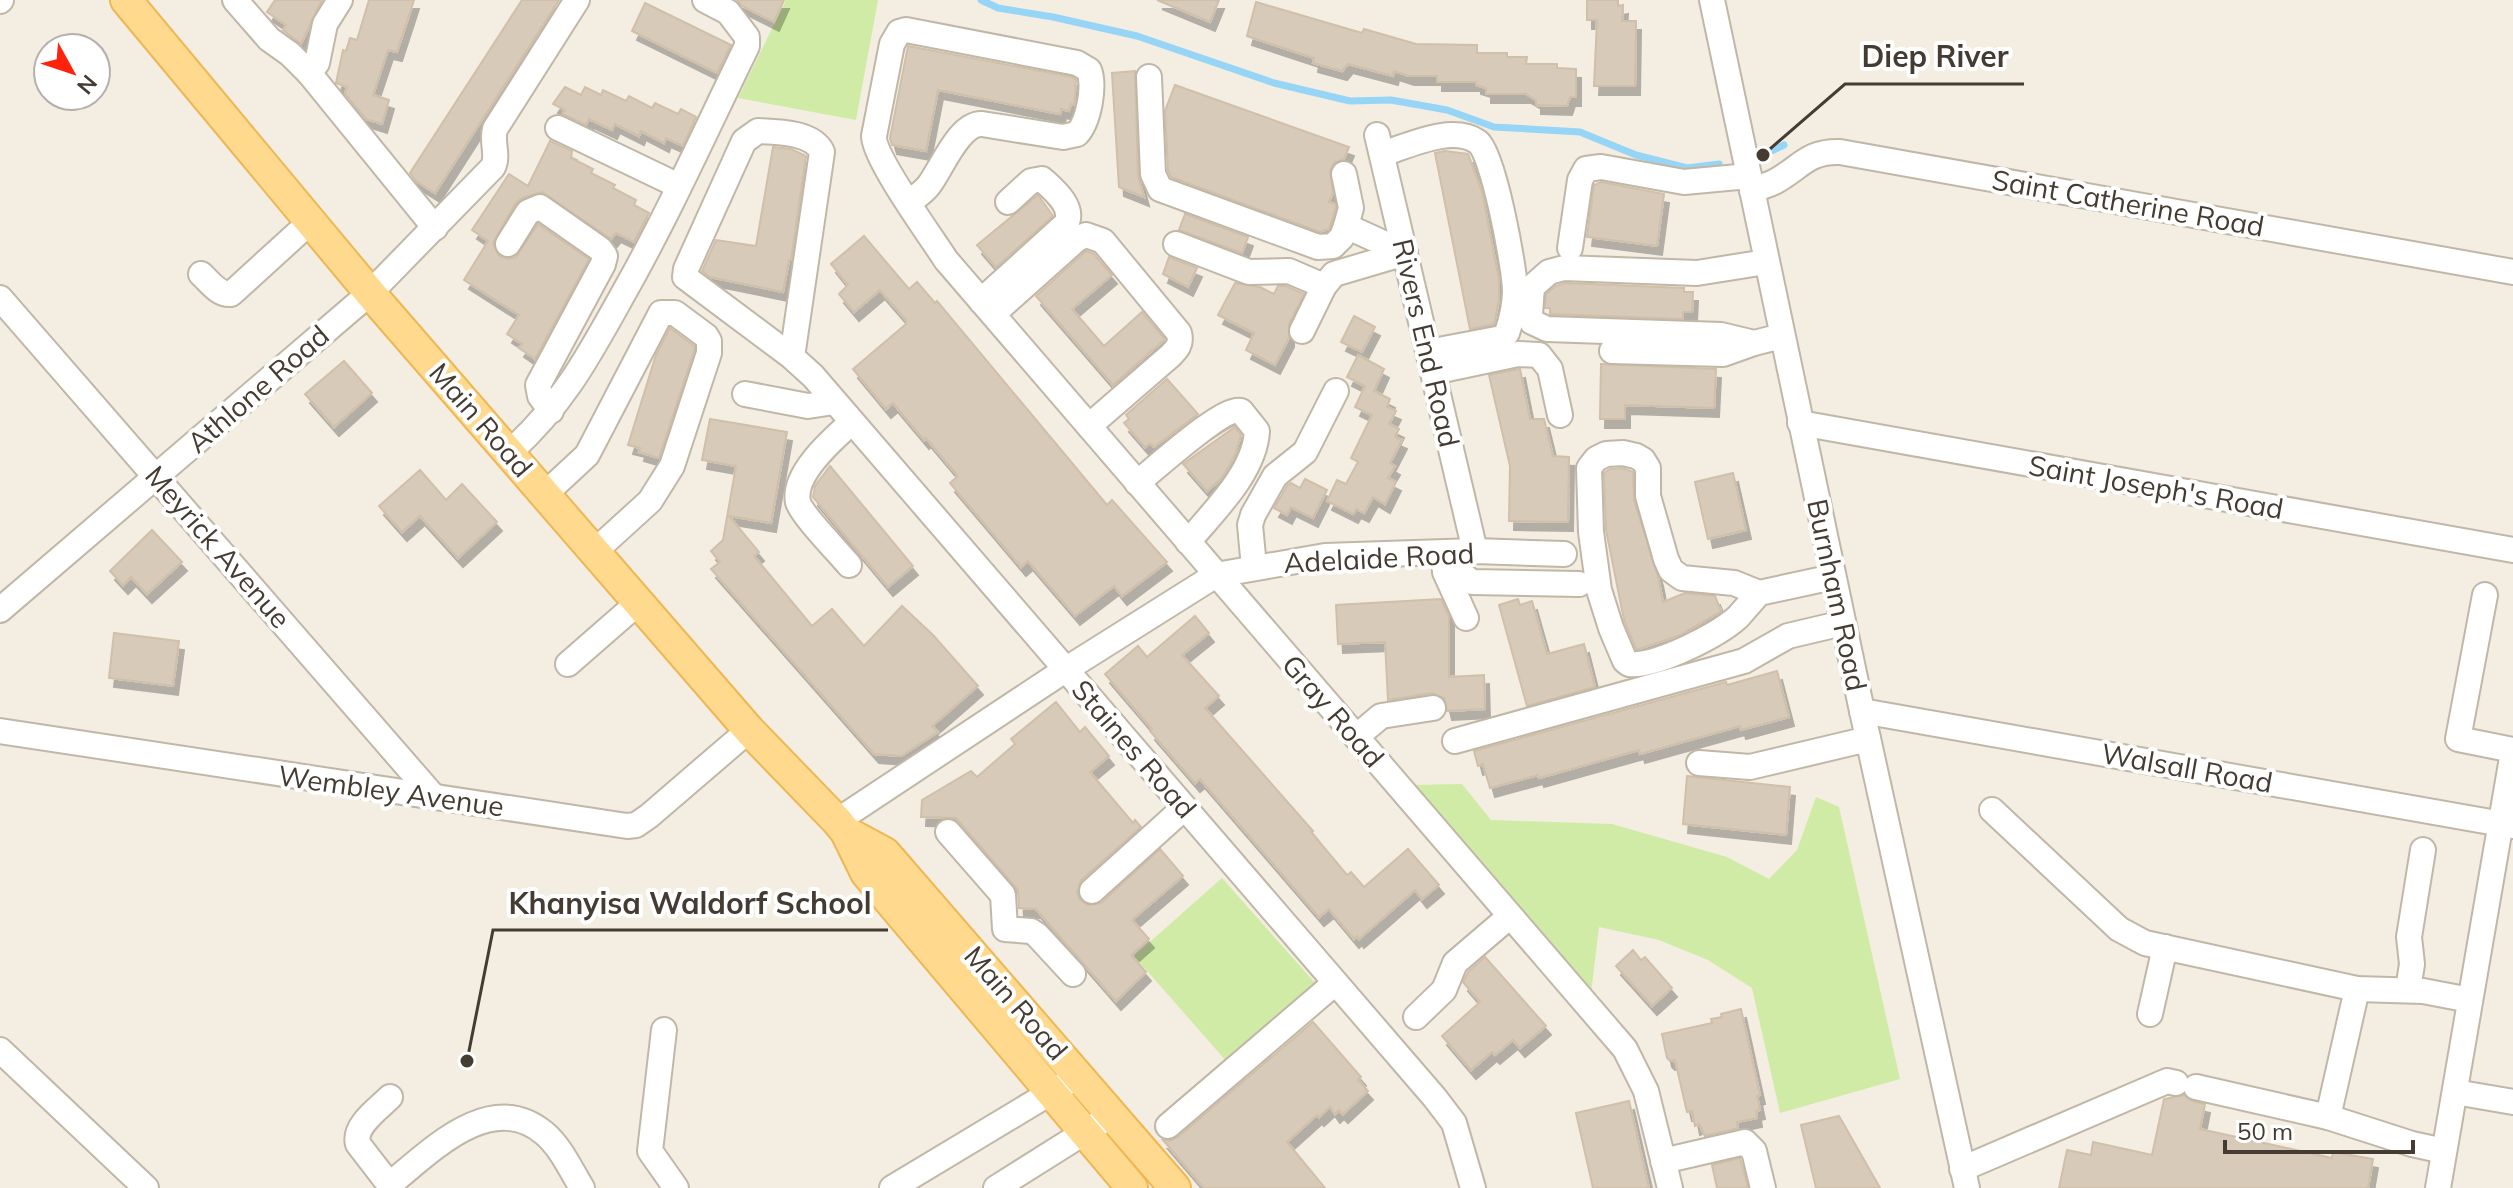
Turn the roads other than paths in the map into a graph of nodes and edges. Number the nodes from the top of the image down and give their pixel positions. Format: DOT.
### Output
graph roads {
  1 [pos="126,0"];
  2 [pos="340,0"];
  3 [pos="577,0"];
  4 [pos="705,0"];
  5 [pos="1712,0"];
  6 [pos="238,1"];
  7 [pos="309,73"];
  8 [pos="1149,77"];
  9 [pos="558,128"];
  10 [pos="1747,168"];
  11 [pos="1344,174"];
  12 [pos="679,186"];
  13 [pos="909,202"];
  14 [pos="1008,202"];
  15 [pos="310,222"];
  16 [pos="1346,226"];
  17 [pos="435,228"];
  18 [pos="508,244"];
  19 [pos="1176,244"];
  20 [pos="1570,248"];
  21 [pos="1405,253"];
  22 [pos="1766,262"];
  23 [pos="2513,272"];
  24 [pos="201,274"];
  25 [pos="1324,286"];
  26 [pos="370,293"];
  27 [pos="0,298"];
  28 [pos="987,308"];
  29 [pos="1302,331"];
  30 [pos="1782,336"];
  31 [pos="1754,343"];
  32 [pos="1612,351"];
  33 [pos="792,357"];
  34 [pos="1430,362"];
  35 [pos="1336,391"];
  36 [pos="745,394"];
  37 [pos="834,402"];
  38 [pos="551,411"];
  39 [pos="1560,415"];
  40 [pos="852,422"];
  41 [pos="1800,423"];
  42 [pos="1089,426"];
  43 [pos="509,453"];
  44 [pos="157,476"];
  45 [pos="1137,483"];
  46 [pos="545,494"];
  47 [pos="1188,542"];
  48 [pos="2513,550"];
  49 [pos="595,551"];
  50 [pos="1458,552"];
  51 [pos="1564,554"];
  52 [pos="849,565"];
  53 [pos="1254,567"];
  54 [pos="1216,575"];
  55 [pos="1833,577"];
  56 [pos="1579,584"];
  57 [pos="1759,593"];
  58 [pos="2485,595"];
  59 [pos="639,602"];
  60 [pos="0,610"];
  61 [pos="1466,618"];
  62 [pos="1843,623"];
  63 [pos="568,664"];
  64 [pos="1065,670"];
  65 [pos="1433,708"];
  66 [pos="1862,711"];
  67 [pos="749,730"];
  68 [pos="0,731"];
  69 [pos="1356,737"];
  70 [pos="1868,739"];
  71 [pos="1455,741"];
  72 [pos="2513,751"];
  73 [pos="1699,763"];
  74 [pos="434,797"];
  75 [pos="1184,808"];
  76 [pos="1992,810"];
  77 [pos="2506,825"];
  78 [pos="842,826"];
  79 [pos="948,832"];
  80 [pos="2423,850"];
  81 [pos="1092,891"];
  82 [pos="1510,916"];
  83 [pos="1005,929"];
  84 [pos="2165,947"];
  85 [pos="975,956"];
  86 [pos="1073,974"];
  87 [pos="1335,983"];
  88 [pos="2357,989"];
  89 [pos="2408,990"];
  90 [pos="2470,1000"];
  91 [pos="2150,1014"];
  92 [pos="1416,1017"];
  93 [pos="664,1030"];
  94 [pos="0,1050"];
  95 [pos="1078,1075"];
  96 [pos="1052,1092"];
  97 [pos="2455,1092"];
  98 [pos="390,1097"];
  99 [pos="2513,1102"];
  100 [pos="1112,1115"];
  101 [pos="2328,1117"];
  102 [pos="1168,1126"];
  103 [pos="1085,1133"];
  104 [pos="2444,1151"];
  105 [pos="1663,1161"];
  106 [pos="1964,1178"];
  107 [pos="391,1186"];
  108 [pos="146,1188"];
  109 [pos="582,1188"];
  110 [pos="676,1188"];
  111 [pos="892,1188"];
  112 [pos="996,1188"];
  113 [pos="1132,1188"];
  114 [pos="1175,1188"];
  115 [pos="1473,1188"];
  116 [pos="1670,1188"];
  117 [pos="1763,1188"];
  118 [pos="2438,1188"];
  1 -- 15 [label="main road, Main Road"];
  2 -- 7 [label="street"];
  3 -- 17 [label="street, Athlone Road"];
  4 -- 12 [label="street"];
  5 -- 10 [label="street, Burnham Road"];
  6 -- 7 [label="street"];
  7 -- 17 [label="street"];
  8 -- 16 [label="street"];
  9 -- 12 [label="street"];
  10 -- 20 [label="street"];
  10 -- 22 [label="street, Burnham Road"];
  10 -- 23 [label="street, Saint Catherine Road"];
  11 -- 16 [label="street"];
  12 -- 38 [label="street"];
  13 -- 13 [label="street, Gray Road"];
  13 -- 28 [label="street, Gray Road"];
  14 -- 28 [label="street"];
  15 -- 24 [label="street"];
  15 -- 26 [label="main road, Main Road"];
  16 -- 21 [label="street"];
  17 -- 26 [label="street, Athlone Road"];
  18 -- 38 [label="street"];
  19 -- 25 [label="street"];
  21 -- 25 [label="street"];
  21 -- 34 [label="street, Rivers End Road"];
  21 -- 34 [label="street, Rivers End Road"];
  22 -- 30 [label="street, Burnham Road"];
  22 -- 31 [label="street"];
  25 -- 29 [label="street"];
  26 -- 43 [label="main road, Main Road"];
  26 -- 44 [label="street, Athlone Road"];
  27 -- 44 [label="street, Meyrick Avenue"];
  28 -- 42 [label="street, Gray Road"];
  28 -- 42 [label="street"];
  30 -- 31 [label="street"];
  30 -- 41 [label="street, Burnham Road"];
  31 -- 32 [label="street"];
  33 -- 33 [label="street, Staines Road"];
  33 -- 37 [label="street, Staines Road"];
  34 -- 39 [label="street"];
  34 -- 50 [label="street, Rivers End Road"];
  35 -- 53 [label="street"];
  36 -- 37 [label="street"];
  37 -- 40 [label="street, Staines Road"];
  38 -- 43 [label="street"];
  40 -- 52 [label="street"];
  40 -- 64 [label="street, Staines Road"];
  41 -- 48 [label="street, Saint Joseph's Road"];
  41 -- 55 [label="street, Burnham Road"];
  42 -- 45 [label="street, Gray Road"];
  43 -- 46 [label="main road, Main Road"];
  44 -- 60 [label="street, Athlone Road"];
  44 -- 74 [label="street, Meyrick Avenue"];
  45 -- 47 [label="street, Gray Road"];
  45 -- 47 [label="street"];
  46 -- 49 [label="main road, Main Road"];
  46 -- 49 [label="street"];
  47 -- 54 [label="street, Gray Road"];
  49 -- 59 [label="main road, Main Road"];
  50 -- 51 [label="street, Adelaide Road"];
  50 -- 53 [label="street, Adelaide Road"];
  50 -- 56 [label="street"];
  50 -- 61 [label="street, Rivers End Road"];
  53 -- 54 [label="street, Adelaide Road"];
  54 -- 64 [label="street, Adelaide Road"];
  54 -- 69 [label="street, Gray Road"];
  55 -- 57 [label="street"];
  55 -- 62 [label="street, Burnham Road"];
  57 -- 57 [label="street"];
  58 -- 72 [label="street"];
  59 -- 63 [label="street"];
  59 -- 67 [label="main road, Main Road"];
  62 -- 66 [label="street, Burnham Road"];
  62 -- 71 [label="street"];
  64 -- 75 [label="street, Staines Road"];
  64 -- 78 [label="street, Adelaide Road"];
  65 -- 69 [label="street"];
  66 -- 70 [label="street, Burnham Road"];
  66 -- 77 [label="street, Walsall Road"];
  67 -- 74 [label="street, Wembley Avenue"];
  67 -- 78 [label="main road, Main Road"];
  68 -- 74 [label="street, Wembley Avenue"];
  69 -- 82 [label="street, Gray Road"];
  70 -- 73 [label="street"];
  70 -- 106 [label="street, Burnham Road"];
  72 -- 77 [label="street"];
  75 -- 81 [label="street"];
  75 -- 87 [label="street, Staines Road"];
  76 -- 84 [label="street"];
  77 -- 90 [label="street"];
  78 -- 85 [label="main road, Main Road"];
  78 -- 96 [label="main road, Main Road"];
  79 -- 83 [label="street"];
  80 -- 89 [label="street"];
  82 -- 92 [label="street"];
  82 -- 105 [label="street, Gray Road"];
  83 -- 85 [label="street"];
  83 -- 86 [label="street"];
  84 -- 88 [label="street"];
  84 -- 91 [label="street"];
  85 -- 95 [label="main road, Main Road"];
  87 -- 102 [label="street"];
  87 -- 115 [label="street, Staines Road"];
  88 -- 89 [label="street"];
  88 -- 101 [label="street"];
  89 -- 90 [label="street"];
  90 -- 97 [label="street"];
  93 -- 110 [label="street"];
  94 -- 108 [label="street"];
  95 -- 96 [label="street"];
  95 -- 100 [label="main road, Main Road"];
  96 -- 103 [label="main road, Main Road"];
  96 -- 111 [label="street"];
  97 -- 99 [label="street"];
  97 -- 104 [label="street"];
  98 -- 107 [label="street"];
  100 -- 103 [label="street"];
  100 -- 114 [label="main road, Main Road"];
  101 -- 104 [label="street"];
  101 -- 106 [label="street"];
  103 -- 112 [label="street"];
  103 -- 113 [label="main road, Main Road"];
  104 -- 118 [label="street"];
  105 -- 116 [label="street, Gray Road"];
  105 -- 117 [label="street"];
  107 -- 109 [label="street"];
}
